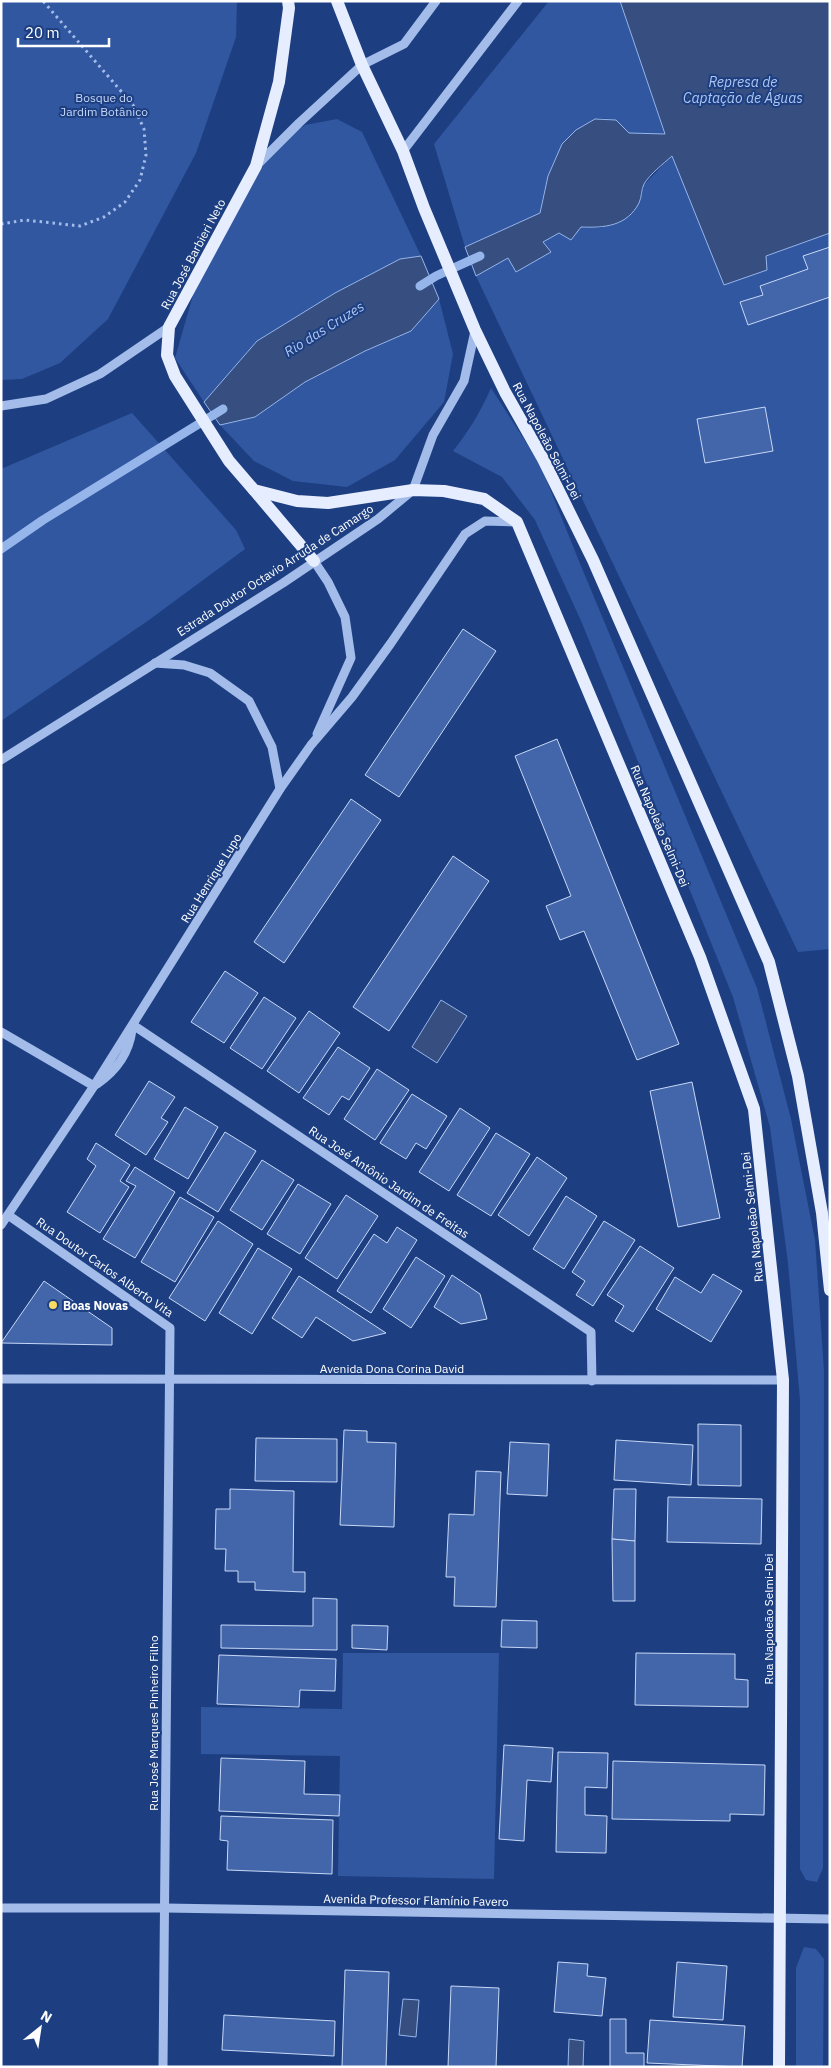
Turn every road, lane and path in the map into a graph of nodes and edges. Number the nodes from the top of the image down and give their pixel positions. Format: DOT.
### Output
graph roads {
  1 [pos="43,1"];
  2 [pos="288,1"];
  3 [pos="337,1"];
  4 [pos="436,1"];
  5 [pos="518,1"];
  6 [pos="362,65"];
  7 [pos="403,151"];
  8 [pos="256,166"];
  9 [pos="1,224"];
  10 [pos="473,325"];
  11 [pos="169,327"];
  12 [pos="1,406"];
  13 [pos="254,490"];
  14 [pos="413,490"];
  15 [pos="517,522"];
  16 [pos="314,561"];
  17 [pos="155,663"];
  18 [pos="312,745"];
  19 [pos="1,760"];
  20 [pos="280,790"];
  21 [pos="133,1025"];
  22 [pos="1,1032"];
  23 [pos="94,1086"];
  24 [pos="8,1215"];
  25 [pos="1,1224"];
  26 [pos="830,1290"];
  27 [pos="1,1379"];
  28 [pos="168,1379"];
  29 [pos="783,1380"];
  30 [pos="592,1381"];
  31 [pos="1,1908"];
  32 [pos="165,1908"];
  33 [pos="780,1917"];
  34 [pos="830,1919"];
  35 [pos="163,2067"];
  36 [pos="780,2067"];
  1 -- 9 [label="path"];
  2 -- 8 [label="main road, Rua José Barbieri Neto"];
  3 -- 6 [label="main road"];
  4 -- 6 [label="street"];
  5 -- 7 [label="street"];
  6 -- 7 [label="main road, Rua Napoleão Selmi-Dei"];
  6 -- 8 [label="street"];
  7 -- 10 [label="main road, Rua Napoleão Selmi-Dei"];
  8 -- 11 [label="main road, Rua José Barbieri Neto"];
  10 -- 14 [label="street"];
  10 -- 26 [label="main road, Rua Napoleão Selmi-Dei"];
  11 -- 12 [label="street"];
  11 -- 13 [label="main road, Rua José Barbieri Neto"];
  13 -- 14 [label="main road"];
  13 -- 16 [label="main road, Rua José Barbieri Neto"];
  14 -- 15 [label="main road"];
  14 -- 16 [label="street, Estrada Doutor Octavio Arruda de Camargo"];
  15 -- 18 [label="street, Rua Henrique Lupo"];
  15 -- 29 [label="main road, Rua Napoleão Selmi-Dei"];
  16 -- 17 [label="street, Estrada Doutor Octavio Arruda de Camargo"];
  16 -- 18 [label="street, Rua Henrique Lupo"];
  17 -- 19 [label="street, Estrada Doutor Octavio Arruda de Camargo"];
  17 -- 20 [label="street"];
  18 -- 20 [label="street, Rua Henrique Lupo"];
  20 -- 21 [label="street, Rua Henrique Lupo"];
  21 -- 23 [label="street, Rua Henrique Lupo"];
  21 -- 30 [label="street, Rua José Antônio Jardim de Freitas"];
  22 -- 23 [label="street"];
  23 -- 24 [label="street, Rua Henrique Lupo"];
  24 -- 25 [label="street, Rua Henrique Lupo"];
  24 -- 28 [label="street, Rua Doutor Carlos Alberto Vita"];
  27 -- 28 [label="street, Avenida Dona Corina David"];
  28 -- 30 [label="street, Avenida Dona Corina David"];
  28 -- 32 [label="street, Rua José Marques Pinheiro Filho"];
  29 -- 30 [label="street, Avenida Dona Corina David"];
  29 -- 33 [label="main road, Rua Napoleão Selmi-Dei"];
  31 -- 32 [label="street, Avenida Professor Flamínio Favero"];
  32 -- 33 [label="street, Avenida Professor Flamínio Favero"];
  32 -- 35 [label="street, Rua José Marques Pinheiro Filho"];
  33 -- 34 [label="street, Avenida Professor Flamínio Favero"];
  33 -- 36 [label="main road, Rua Napoleão Selmi-Dei"];
}
